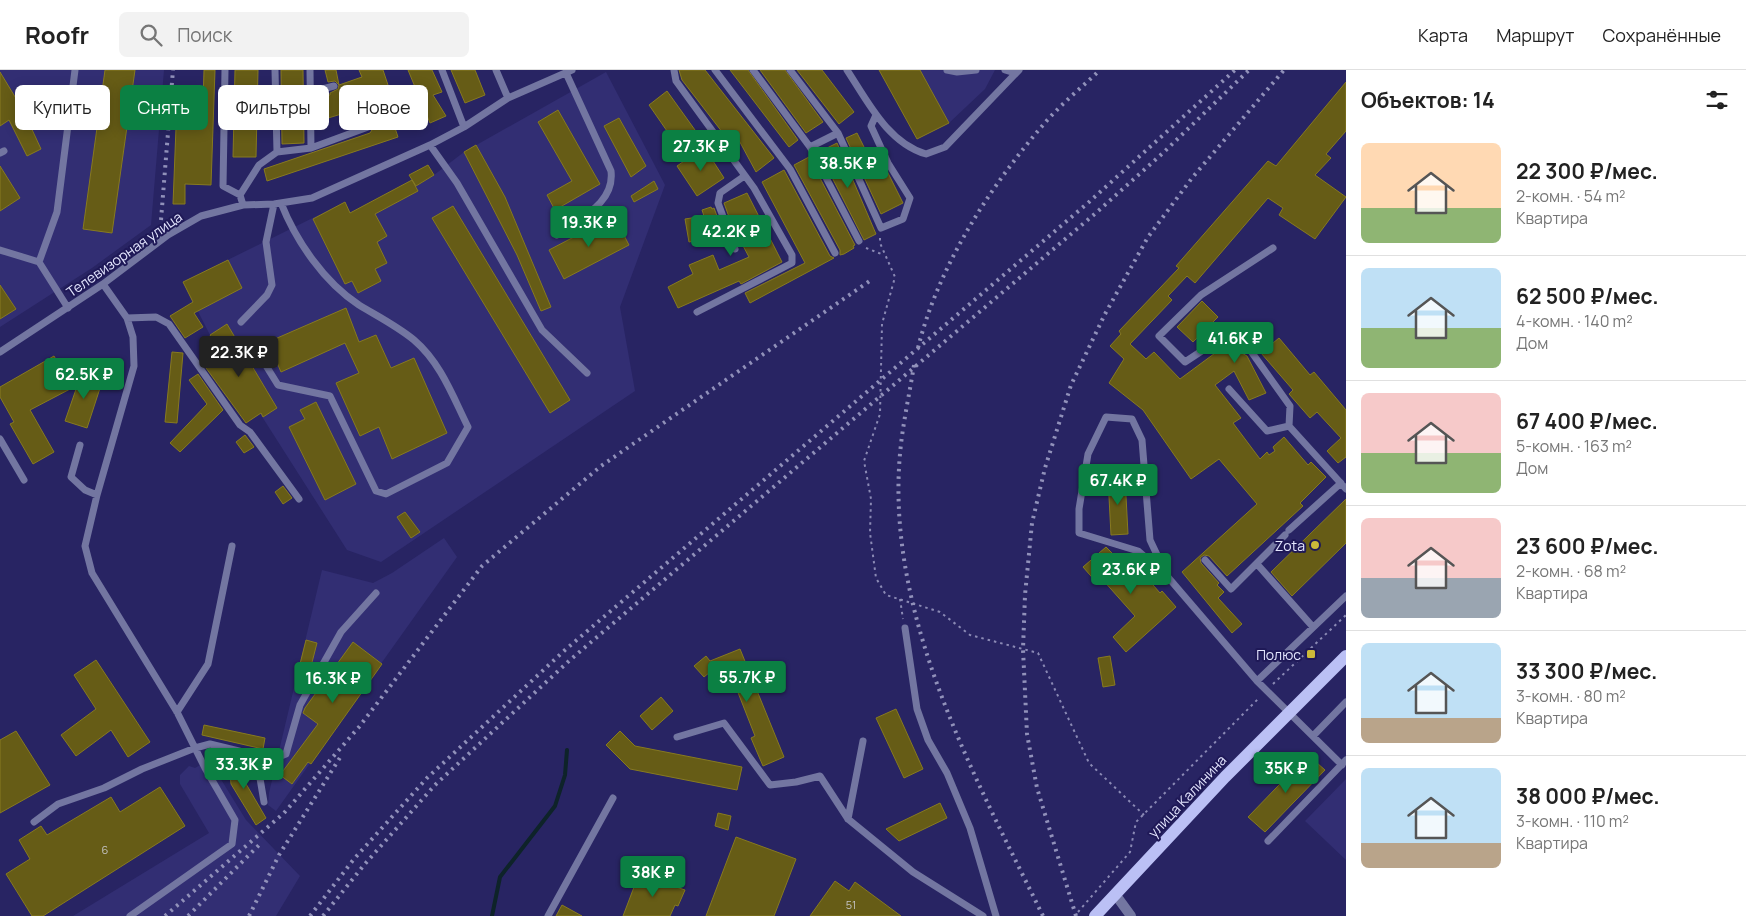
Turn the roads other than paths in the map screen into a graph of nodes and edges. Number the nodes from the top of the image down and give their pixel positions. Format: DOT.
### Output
graph roads {
  1 [pos="75,70"];
  2 [pos="225,70"];
  3 [pos="275,70"];
  4 [pos="310,70"];
  5 [pos="442,70"];
  6 [pos="496,70"];
  7 [pos="674,70"];
  8 [pos="715,70"];
  9 [pos="752,70"];
  10 [pos="790,70"];
  11 [pos="847,70"];
  12 [pos="947,70"];
  13 [pos="976,70"];
  14 [pos="1005,70"];
  15 [pos="569,71"];
  16 [pos="1017,72"];
  17 [pos="310,85"];
  18 [pos="334,86"];
  19 [pos="329,87"];
  20 [pos="508,98"];
  21 [pos="876,115"];
  22 [pos="464,127"];
  23 [pos="311,130"];
  24 [pos="360,130"];
  25 [pos="838,133"];
  26 [pos="430,145"];
  27 [pos="810,147"];
  28 [pos="311,148"];
  29 [pos="277,152"];
  30 [pos="743,176"];
  31 [pos="240,195"];
  32 [pos="277,203"];
  33 [pos="243,205"];
  34 [pos="557,235"];
  35 [pos="859,241"];
  36 [pos="1273,248"];
  37 [pos="735,249"];
  38 [pos="0,250"];
  39 [pos="834,253"];
  40 [pos="39,262"];
  41 [pos="103,284"];
  42 [pos="68,308"];
  43 [pos="697,312"];
  44 [pos="127,318"];
  45 [pos="240,322"];
  46 [pos="0,352"];
  47 [pos="260,356"];
  48 [pos="587,373"];
  49 [pos="1229,388"];
  50 [pos="1289,426"];
  51 [pos="0,439"];
  52 [pos="80,445"];
  53 [pos="24,480"];
  54 [pos="1343,486"];
  55 [pos="97,495"];
  56 [pos="299,499"];
  57 [pos="232,546"];
  58 [pos="1205,560"];
  59 [pos="1257,564"];
  60 [pos="1167,576"];
  61 [pos="376,593"];
  62 [pos="1346,596"];
  63 [pos="1313,627"];
  64 [pos="905,628"];
  65 [pos="1346,656"];
  66 [pos="1257,681"];
  67 [pos="1346,702"];
  68 [pos="178,712"];
  69 [pos="1289,712"];
  70 [pos="1313,736"];
  71 [pos="677,738"];
  72 [pos="863,741"];
  73 [pos="195,748"];
  74 [pos="256,755"];
  75 [pos="1344,762"];
  76 [pos="614,798"];
  77 [pos="264,802"];
  78 [pos="848,819"];
  79 [pos="34,822"];
  80 [pos="1268,841"];
  81 [pos="1115,894"];
  82 [pos="130,916"];
  83 [pos="548,916"];
  84 [pos="982,916"];
  85 [pos="996,916"];
  86 [pos="1094,916"];
  87 [pos="1132,916"];
  1 -- 40 [label="lane"];
  2 -- 31 [label="lane"];
  3 -- 29 [label="lane"];
  4 -- 17 [label="lane"];
  5 -- 22 [label="lane"];
  6 -- 20 [label="lane"];
  7 -- 30 [label="lane"];
  8 -- 39 [label="lane"];
  9 -- 27 [label="lane"];
  10 -- 25 [label="lane"];
  11 -- 21 [label="lane"];
  12 -- 13 [label="lane"];
  14 -- 16 [label="lane"];
  15 -- 20 [label="lane, Телевизорная улица"];
  15 -- 34 [label="lane"];
  16 -- 21 [label="lane"];
  18 -- 19 [label="lane"];
  20 -- 22 [label="lane, Телевизорная улица"];
  21 -- 25 [label="lane"];
  22 -- 26 [label="lane, Телевизорная улица"];
  23 -- 28 [label="lane"];
  24 -- 28 [label="lane"];
  25 -- 27 [label="lane"];
  26 -- 32 [label="lane, Телевизорная улица"];
  26 -- 48 [label="lane"];
  27 -- 35 [label="lane"];
  28 -- 29 [label="lane"];
  29 -- 31 [label="lane"];
  30 -- 37 [label="lane"];
  30 -- 43 [label="lane"];
  31 -- 33 [label="lane"];
  32 -- 33 [label="lane, Телевизорная улица"];
  32 -- 45 [label="lane"];
  32 -- 47 [label="lane"];
  33 -- 41 [label="lane, Телевизорная улица"];
  36 -- 50 [label="lane"];
  38 -- 40 [label="lane"];
  40 -- 42 [label="lane"];
  41 -- 42 [label="lane, Телевизорная улица"];
  41 -- 44 [label="lane"];
  42 -- 46 [label="lane, Телевизорная улица"];
  44 -- 55 [label="lane"];
  44 -- 56 [label="lane"];
  49 -- 50 [label="lane"];
  50 -- 54 [label="lane"];
  51 -- 53 [label="lane"];
  52 -- 55 [label="lane"];
  54 -- 59 [label="lane"];
  55 -- 68 [label="lane"];
  57 -- 68 [label="lane"];
  58 -- 59 [label="lane"];
  59 -- 63 [label="lane"];
  60 -- 60 [label="lane"];
  60 -- 66 [label="lane"];
  61 -- 74 [label="lane"];
  62 -- 63 [label="lane"];
  63 -- 66 [label="lane"];
  64 -- 85 [label="lane"];
  65 -- 69 [label="main road, улица Калинина"];
  66 -- 69 [label="lane"];
  67 -- 70 [label="lane"];
  68 -- 73 [label="lane"];
  69 -- 70 [label="lane"];
  69 -- 81 [label="main road, улица Калинина"];
  70 -- 75 [label="lane"];
  71 -- 78 [label="lane"];
  72 -- 78 [label="lane"];
  73 -- 74 [label="lane"];
  73 -- 79 [label="lane"];
  73 -- 82 [label="lane"];
  74 -- 77 [label="lane"];
  75 -- 80 [label="lane"];
  76 -- 83 [label="lane"];
  78 -- 84 [label="lane"];
  81 -- 86 [label="main road, улица Калинина"];
  81 -- 87 [label="street"];
}
